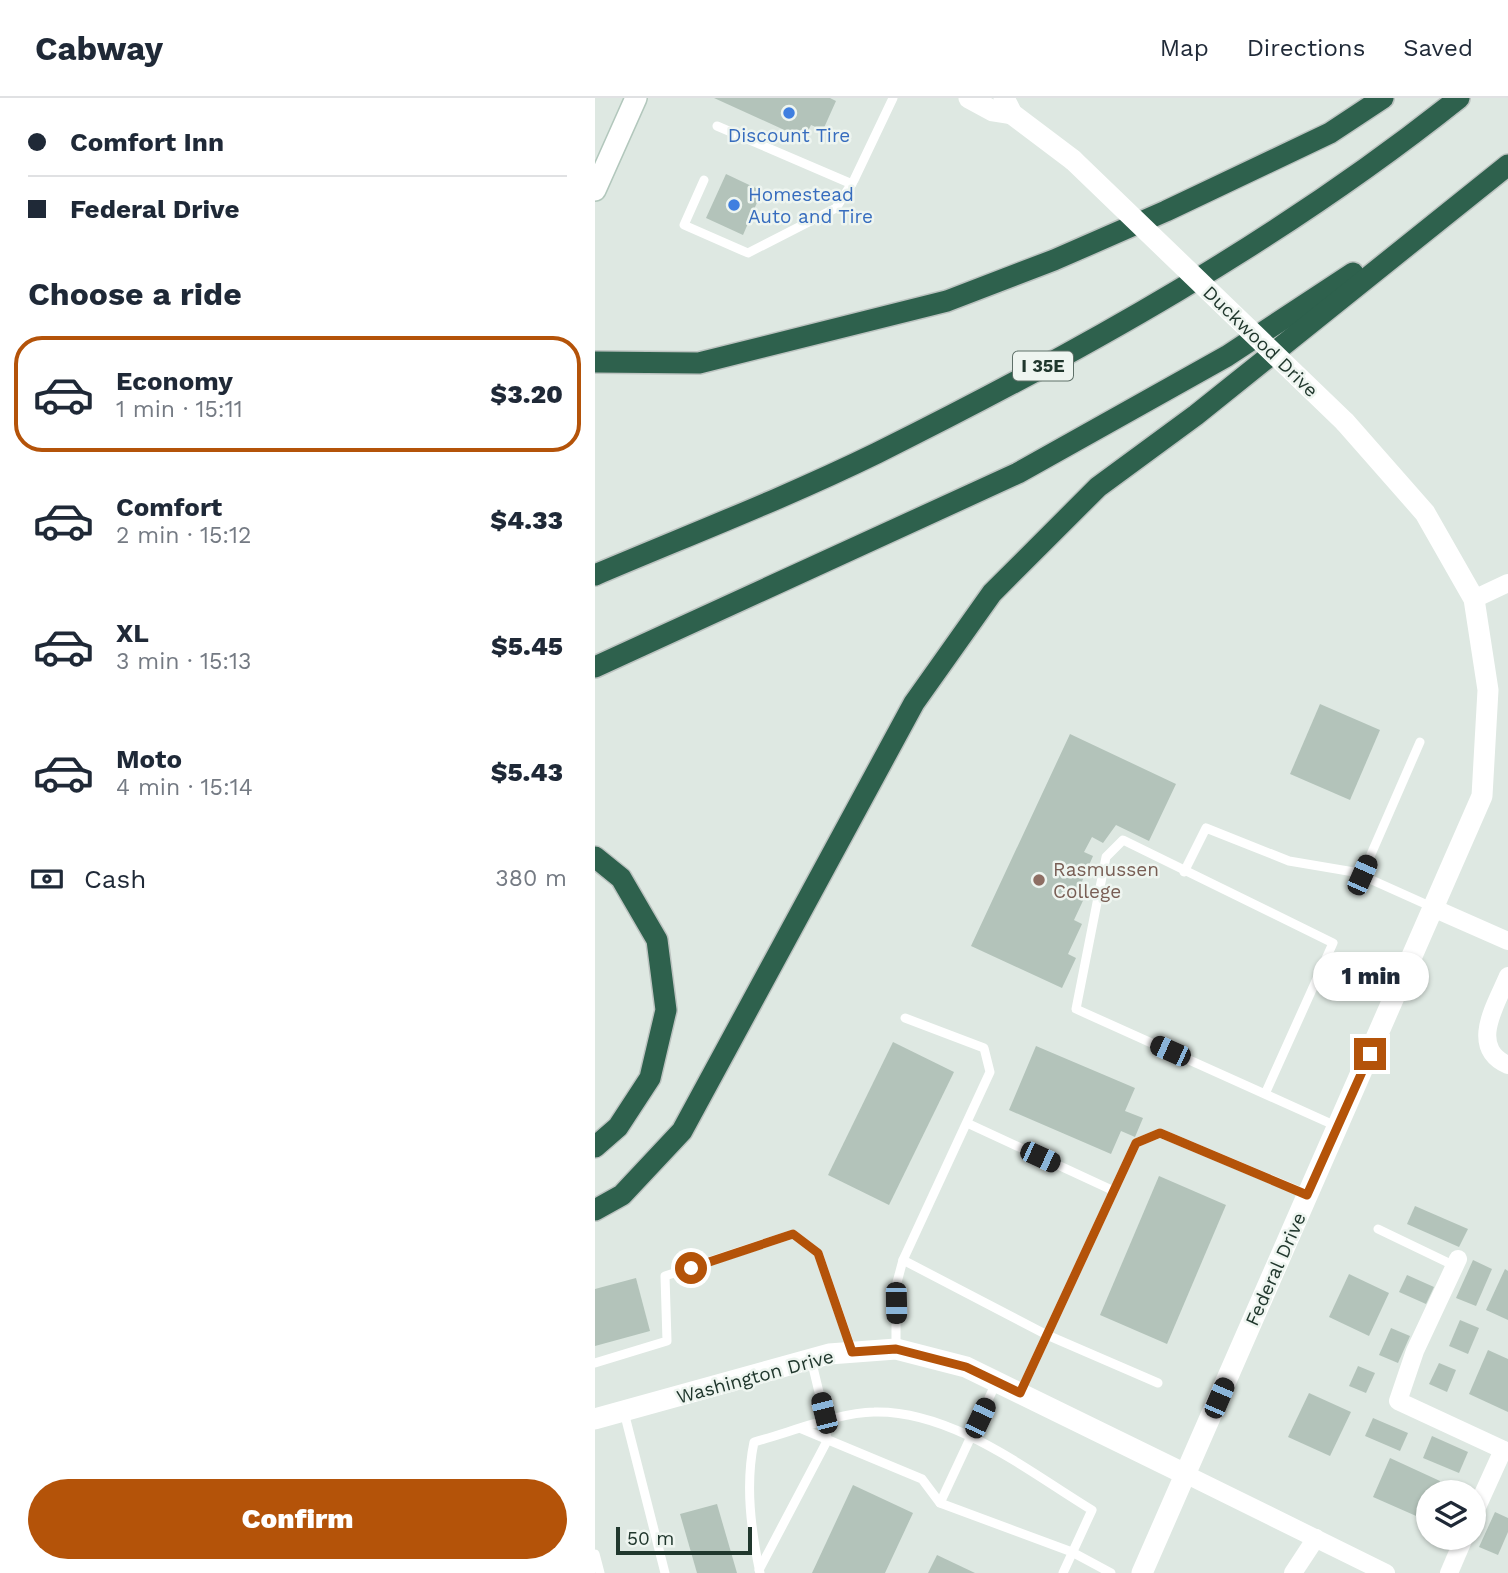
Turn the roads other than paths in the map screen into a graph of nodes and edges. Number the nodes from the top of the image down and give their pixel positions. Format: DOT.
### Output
graph roads {
  1 [pos="636,98"];
  2 [pos="893,98"];
  3 [pos="969,98"];
  4 [pos="1383,98"];
  5 [pos="1459,98"];
  6 [pos="1008,106"];
  7 [pos="717,126"];
  8 [pos="1508,164"];
  9 [pos="704,180"];
  10 [pos="852,184"];
  11 [pos="595,190"];
  12 [pos="1462,201"];
  13 [pos="595,362"];
  14 [pos="595,575"];
  15 [pos="1508,583"];
  16 [pos="1474,599"];
  17 [pos="595,667"];
  18 [pos="1420,742"];
  19 [pos="595,857"];
  20 [pos="1185,872"];
  21 [pos="1362,875"];
  22 [pos="1433,908"];
  23 [pos="1508,941"];
  24 [pos="1508,976"];
  25 [pos="905,1018"];
  26 [pos="1508,1065"];
  27 [pos="1265,1094"];
  28 [pos="967,1123"];
  29 [pos="1338,1126"];
  30 [pos="595,1147"];
  31 [pos="1114,1191"];
  32 [pos="1307,1195"];
  33 [pos="595,1210"];
  34 [pos="1378,1229"];
  35 [pos="903,1260"];
  36 [pos="1457,1263"];
  37 [pos="1047,1335"];
  38 [pos="896,1349"];
  39 [pos="852,1352"];
  40 [pos="811,1359"];
  41 [pos="595,1363"];
  42 [pos="997,1382"];
  43 [pos="1158,1383"];
  44 [pos="1020,1393"];
  45 [pos="624,1411"];
  46 [pos="595,1419"];
  47 [pos="825,1423"];
  48 [pos="802,1429"];
  49 [pos="972,1436"];
  50 [pos="827,1441"];
  51 [pos="1505,1451"];
  52 [pos="1185,1474"];
  53 [pos="1486,1490"];
  54 [pos="940,1503"];
  55 [pos="1316,1538"];
  56 [pos="1459,1550"];
  57 [pos="1072,1552"];
  58 [pos="595,1554"];
  59 [pos="760,1571"];
  60 [pos="600,1573"];
  61 [pos="665,1573"];
  62 [pos="1063,1573"];
  63 [pos="1111,1573"];
  64 [pos="1142,1573"];
  65 [pos="1293,1573"];
  66 [pos="1386,1573"];
  67 [pos="1449,1573"];
  1 -- 11 [label="street"];
  2 -- 10 [label="lane"];
  3 -- 6 [label="street, Duckwood Drive"];
  4 -- 13 [label="highway"];
  5 -- 14 [label="highway, I 35E"];
  6 -- 16 [label="street, Duckwood Drive, bridge"];
  7 -- 10 [label="lane"];
  8 -- 12 [label="highway"];
  9 -- 10 [label="lane"];
  12 -- 17 [label="highway"];
  12 -- 33 [label="highway"];
  15 -- 16 [label="street"];
  16 -- 22 [label="street, Federal Drive"];
  18 -- 21 [label="lane"];
  19 -- 30 [label="highway"];
  20 -- 21 [label="lane"];
  20 -- 27 [label="lane"];
  20 -- 27 [label="lane"];
  21 -- 22 [label="lane"];
  22 -- 23 [label="street"];
  22 -- 29 [label="street, Federal Drive"];
  24 -- 26 [label="street"];
  25 -- 28 [label="lane"];
  27 -- 29 [label="lane"];
  28 -- 31 [label="lane"];
  28 -- 35 [label="lane"];
  29 -- 32 [label="street, Federal Drive"];
  31 -- 32 [label="lane"];
  31 -- 37 [label="lane"];
  32 -- 52 [label="street, Federal Drive"];
  34 -- 36 [label="lane"];
  35 -- 37 [label="lane"];
  35 -- 38 [label="lane"];
  36 -- 51 [label="street"];
  37 -- 43 [label="lane"];
  37 -- 44 [label="lane"];
  38 -- 39 [label="street, Washington Drive"];
  38 -- 42 [label="street, Washington Drive"];
  39 -- 40 [label="street, Washington Drive"];
  39 -- 41 [label="lane"];
  40 -- 45 [label="street, Washington Drive"];
  40 -- 47 [label="lane"];
  42 -- 44 [label="street, Washington Drive"];
  42 -- 49 [label="lane"];
  44 -- 52 [label="street, Washington Drive"];
  45 -- 46 [label="street, Washington Drive"];
  45 -- 61 [label="lane"];
  47 -- 48 [label="lane"];
  47 -- 49 [label="lane"];
  47 -- 50 [label="lane"];
  48 -- 50 [label="lane"];
  48 -- 59 [label="lane"];
  49 -- 54 [label="lane"];
  49 -- 57 [label="lane"];
  50 -- 54 [label="lane"];
  50 -- 59 [label="lane"];
  51 -- 53 [label="street"];
  52 -- 55 [label="street"];
  52 -- 64 [label="street, Federal Drive"];
  54 -- 57 [label="lane"];
  55 -- 65 [label="street"];
  55 -- 66 [label="street"];
  56 -- 67 [label="street"];
  57 -- 62 [label="lane"];
  57 -- 63 [label="lane"];
  58 -- 60 [label="lane"];
}
